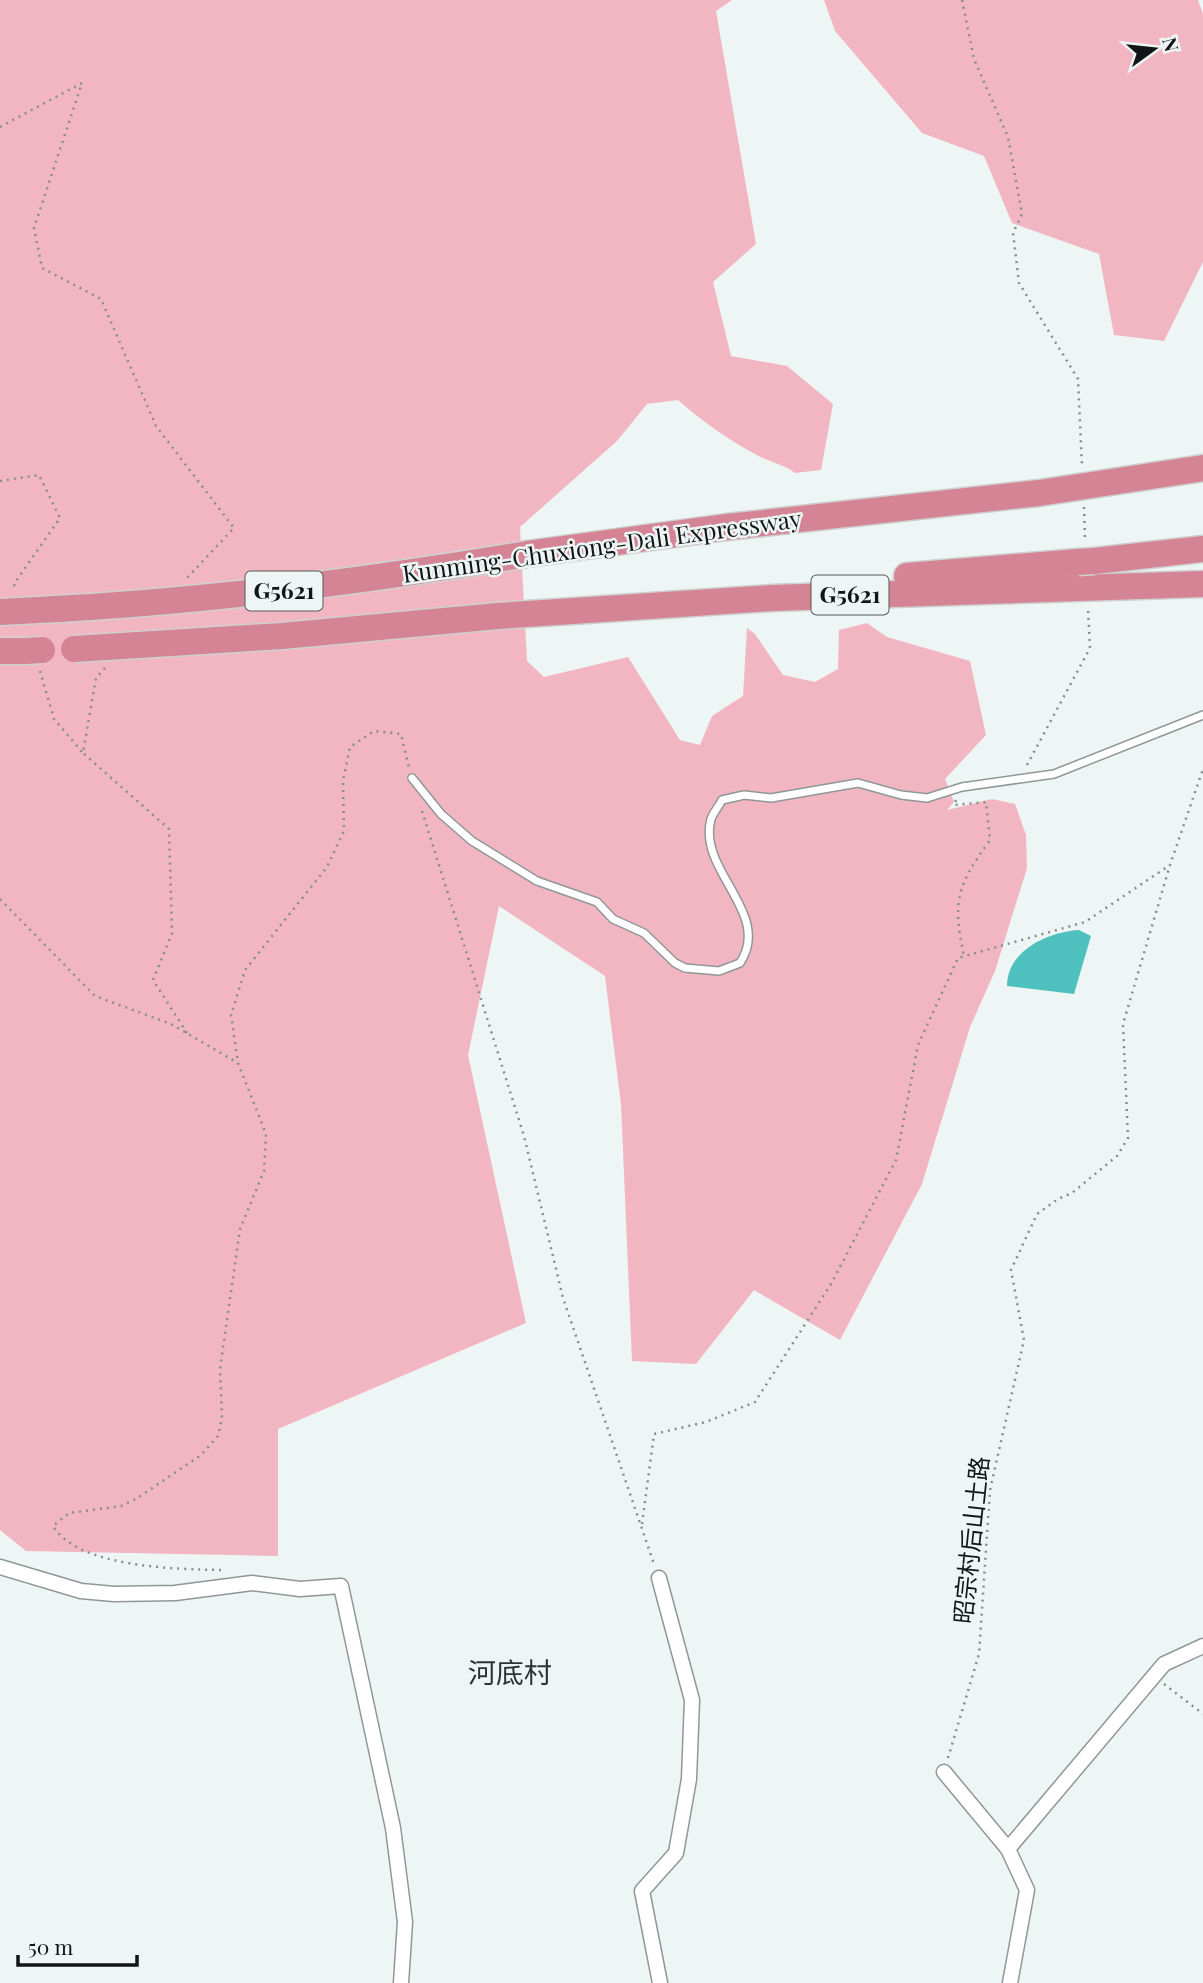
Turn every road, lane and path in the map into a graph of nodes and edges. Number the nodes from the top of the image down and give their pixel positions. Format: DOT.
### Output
graph roads {
  1 [pos="962,0"];
  2 [pos="0,127"];
  3 [pos="1203,468"];
  4 [pos="1082,476"];
  5 [pos="0,481"];
  6 [pos="1083,497"];
  7 [pos="1203,549"];
  8 [pos="1086,558"];
  9 [pos="1203,584"];
  10 [pos="179,588"];
  11 [pos="1088,599"];
  12 [pos="19,607"];
  13 [pos="498,616"];
  14 [pos="27,656"];
  15 [pos="106,668"];
  16 [pos="1203,715"];
  17 [pos="83,753"];
  18 [pos="1203,769"];
  19 [pos="412,778"];
  20 [pos="1019,780"];
  21 [pos="962,787"];
  22 [pos="1170,864"];
  23 [pos="0,899"];
  24 [pos="964,956"];
  25 [pos="187,1033"];
  26 [pos="239,1063"];
  27 [pos="641,1526"];
  28 [pos="0,1567"];
  29 [pos="659,1578"];
  30 [pos="251,1583"];
  31 [pos="1203,1646"];
  32 [pos="1154,1677"];
  33 [pos="1203,1714"];
  34 [pos="944,1772"];
  35 [pos="1007,1849"];
  36 [pos="401,1983"];
  37 [pos="660,1983"];
  38 [pos="1010,1983"];
  1 -- 4 [label="path"];
  2 -- 10 [label="path"];
  3 -- 12 [label="highway, Kunming-Chuxiong-Dali Expressway / G5621, bridge"];
  5 -- 12 [label="path"];
  6 -- 8 [label="path"];
  7 -- 8 [label="highway, Kunming-Chuxiong-Dali Expressway / G5621"];
  8 -- 13 [label="highway, Kunming-Chuxiong-Dali Expressway / G5621"];
  9 -- 13 [label="highway, G5621"];
  11 -- 20 [label="path"];
  13 -- 14 [label="highway, Kunming-Chuxiong-Dali Expressway / G5621, bridge"];
  14 -- 17 [label="path"];
  15 -- 17 [label="path"];
  16 -- 20 [label="lane"];
  17 -- 25 [label="path"];
  18 -- 22 [label="path, 昭宗村后山土路"];
  19 -- 21 [label="lane"];
  19 -- 26 [label="path"];
  19 -- 27 [label="path"];
  20 -- 21 [label="lane"];
  21 -- 24 [label="path"];
  22 -- 24 [label="path"];
  22 -- 34 [label="path, 昭宗村后山土路"];
  23 -- 25 [label="path"];
  24 -- 27 [label="path"];
  25 -- 26 [label="path"];
  26 -- 30 [label="path"];
  27 -- 29 [label="path"];
  28 -- 30 [label="street"];
  29 -- 37 [label="street"];
  30 -- 36 [label="street"];
  31 -- 32 [label="street"];
  32 -- 33 [label="path"];
  32 -- 35 [label="street"];
  34 -- 35 [label="street"];
  35 -- 38 [label="street"];
}
